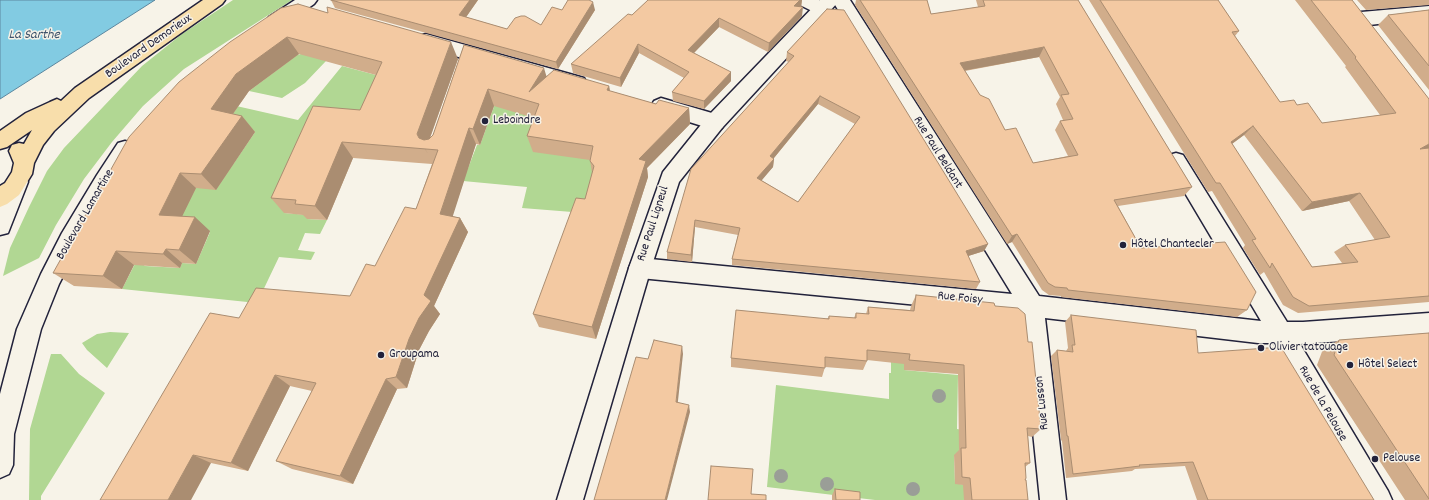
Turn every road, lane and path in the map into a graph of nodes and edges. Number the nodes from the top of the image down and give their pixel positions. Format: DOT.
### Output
graph roads {
  1 [pos="216,0"];
  2 [pos="804,0"];
  3 [pos="841,0"];
  4 [pos="303,3"];
  5 [pos="826,5"];
  6 [pos="323,12"];
  7 [pos="1429,12"];
  8 [pos="258,33"];
  9 [pos="406,36"];
  10 [pos="1376,38"];
  11 [pos="595,88"];
  12 [pos="82,93"];
  13 [pos="640,101"];
  14 [pos="714,122"];
  15 [pos="137,131"];
  16 [pos="0,142"];
  17 [pos="1165,143"];
  18 [pos="21,172"];
  19 [pos="0,198"];
  20 [pos="0,226"];
  21 [pos="640,268"];
  22 [pos="1032,306"];
  23 [pos="1429,324"];
  24 [pos="1281,333"];
  25 [pos="0,465"];
  26 [pos="570,500"];
  27 [pos="1053,500"];
  28 [pos="1379,500"];
  1 -- 12 [label="main road, Boulevard Demorieux"];
  2 -- 5 [label="street"];
  3 -- 22 [label="street, Rue Paul Beldant"];
  4 -- 6 [label="street"];
  4 -- 8 [label="street"];
  5 -- 14 [label="street, Rue Paul Ligneul"];
  7 -- 10 [label="street"];
  9 -- 11 [label="street"];
  12 -- 16 [label="main road, Boulevard Demorieux"];
  12 -- 18 [label="main road, Boulevard Demorieux"];
  13 -- 14 [label="street"];
  14 -- 21 [label="street, Rue Paul Ligneul"];
  15 -- 25 [label="street, Boulevard Lamartine"];
  16 -- 18 [label="main road"];
  17 -- 24 [label="street, Rue de la Pelouse"];
  18 -- 19 [label="main road"];
  18 -- 20 [label="street"];
  21 -- 22 [label="street, Rue Foisy"];
  21 -- 26 [label="street, Rue Paul Ligneul"];
  22 -- 24 [label="street, Rue Foisy"];
  22 -- 27 [label="street, Rue Lusson"];
  23 -- 24 [label="street, Rue Foisy"];
  24 -- 28 [label="street, Rue de la Pelouse"];
}
